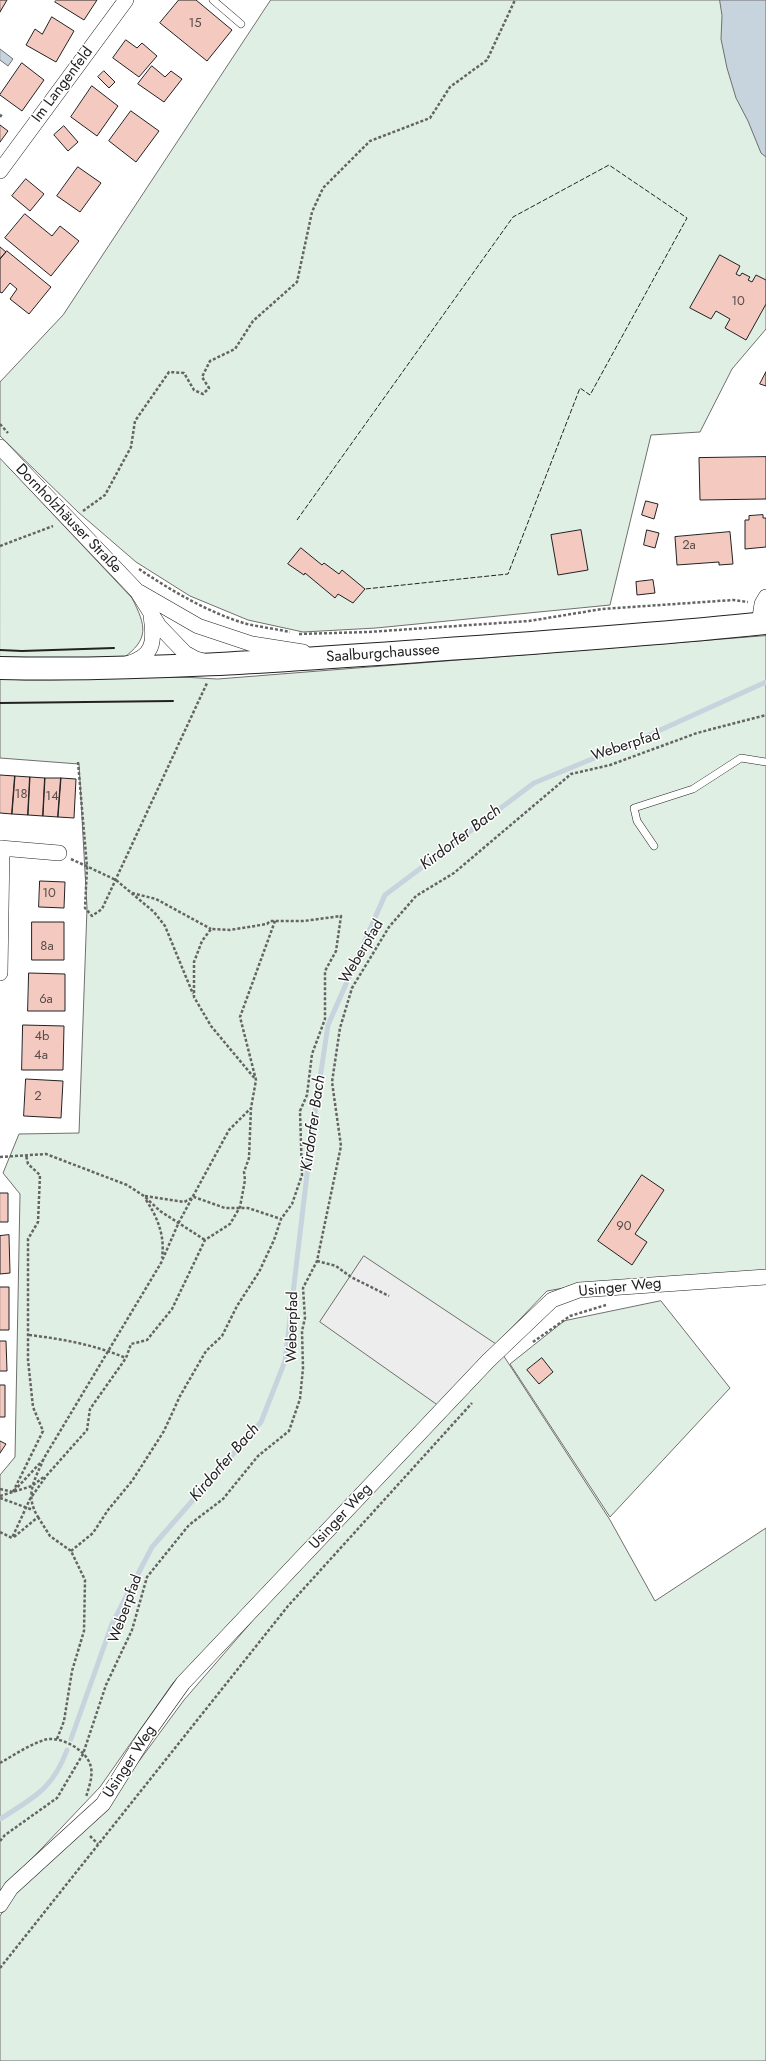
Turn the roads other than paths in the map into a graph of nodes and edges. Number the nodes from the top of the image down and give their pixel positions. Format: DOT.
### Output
graph roads {
  1 [pos="126,0"];
  2 [pos="213,0"];
  3 [pos="241,24"];
  4 [pos="0,171"];
  5 [pos="0,447"];
  6 [pos="137,591"];
  7 [pos="763,612"];
  8 [pos="151,615"];
  9 [pos="333,657"];
  10 [pos="216,663"];
  11 [pos="0,668"];
  12 [pos="113,669"];
  13 [pos="766,762"];
  14 [pos="654,846"];
  15 [pos="1,848"];
  16 [pos="59,853"];
  17 [pos="0,973"];
  18 [pos="766,1277"];
  19 [pos="0,1905"];
  1 -- 4 [label="street, Im Langenfeld"];
  2 -- 3 [label="lane"];
  5 -- 6 [label="street, Dornholzhäuser Straße"];
  6 -- 8 [label="street, Dornholzhäuser Straße"];
  6 -- 9 [label="street, Dornholzhäuser Straße"];
  7 -- 9 [label="main road, Saalburgchaussee"];
  8 -- 10 [label="street, Dornholzhäuser Straße"];
  8 -- 12 [label="street, Dornholzhäuser Straße"];
  9 -- 10 [label="main road, Saalburgchaussee"];
  10 -- 12 [label="main road, Saalburgchaussee"];
  11 -- 12 [label="main road, Saalburgchaussee"];
  13 -- 14 [label="lane"];
  15 -- 16 [label="street"];
  15 -- 17 [label="street"];
  18 -- 19 [label="street, Usinger Weg"];
}
